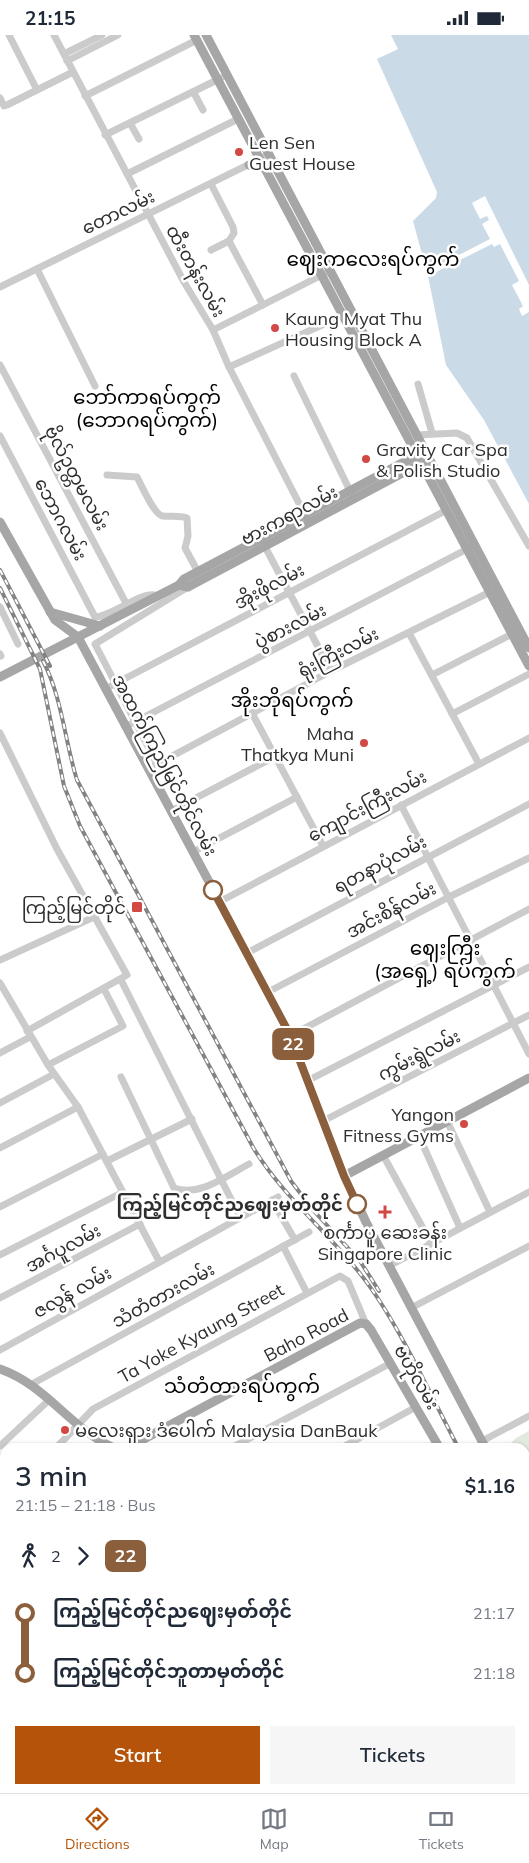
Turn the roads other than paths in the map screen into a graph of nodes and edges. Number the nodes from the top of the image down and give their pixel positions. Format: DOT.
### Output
graph roads {
  1 [pos="9,35"];
  2 [pos="54,35"];
  3 [pos="102,35"];
  4 [pos="118,35"];
  5 [pos="206,35"];
  6 [pos="195,38"];
  7 [pos="64,54"];
  8 [pos="67,61"];
  9 [pos="73,72"];
  10 [pos="227,76"];
  11 [pos="218,80"];
  12 [pos="37,90"];
  13 [pos="194,93"];
  14 [pos="85,96"];
  15 [pos="0,98"];
  16 [pos="203,109"];
  17 [pos="238,119"];
  18 [pos="130,123"];
  19 [pos="105,135"];
  20 [pos="139,139"];
  21 [pos="268,155"];
  22 [pos="260,160"];
  23 [pos="249,165"];
  24 [pos="127,174"];
  25 [pos="211,184"];
  26 [pos="289,193"];
  27 [pos="280,198"];
  28 [pos="148,214"];
  29 [pos="229,241"];
  30 [pos="211,250"];
  31 [pos="37,269"];
  32 [pos="329,271"];
  33 [pos="320,276"];
  34 [pos="0,287"];
  35 [pos="340,304"];
  36 [pos="263,305"];
  37 [pos="342,316"];
  38 [pos="213,330"];
  39 [pos="365,349"];
  40 [pos="0,365"];
  41 [pos="229,367"];
  42 [pos="294,376"];
  43 [pos="418,384"];
  44 [pos="95,386"];
  45 [pos="432,433"];
  46 [pos="417,435"];
  47 [pos="0,436"];
  48 [pos="420,461"];
  49 [pos="107,475"];
  50 [pos="350,491"];
  51 [pos="354,500"];
  52 [pos="447,510"];
  53 [pos="307,520"];
  54 [pos="0,522"];
  55 [pos="262,543"];
  56 [pos="529,546"];
  57 [pos="471,547"];
  58 [pos="198,572"];
  59 [pos="183,586"];
  60 [pos="289,591"];
  61 [pos="490,591"];
  62 [pos="157,596"];
  63 [pos="127,605"];
  64 [pos="0,607"];
  65 [pos="50,612"];
  66 [pos="100,626"];
  67 [pos="310,633"];
  68 [pos="409,633"];
  69 [pos="512,634"];
  70 [pos="78,637"];
  71 [pos="18,644"];
  72 [pos="529,648"];
  73 [pos="529,666"];
  74 [pos="331,671"];
  75 [pos="529,674"];
  76 [pos="432,675"];
  77 [pos="0,677"];
  78 [pos="114,684"];
  79 [pos="105,689"];
  80 [pos="252,713"];
  81 [pos="452,714"];
  82 [pos="134,723"];
  83 [pos="125,727"];
  84 [pos="0,733"];
  85 [pos="529,738"];
  86 [pos="276,756"];
  87 [pos="479,764"];
  88 [pos="153,766"];
  89 [pos="297,797"];
  90 [pos="529,804"];
  91 [pos="401,805"];
  92 [pos="171,811"];
  93 [pos="323,846"];
  94 [pos="193,852"];
  95 [pos="427,855"];
  96 [pos="529,858"];
  97 [pos="449,897"];
  98 [pos="220,901"];
  99 [pos="529,909"];
  100 [pos="96,916"];
  101 [pos="471,940"];
  102 [pos="247,953"];
  103 [pos="0,960"];
  104 [pos="529,967"];
  105 [pos="124,977"];
  106 [pos="0,983"];
  107 [pos="494,985"];
  108 [pos="104,989"];
  109 [pos="268,992"];
  110 [pos="8,999"];
  111 [pos="0,1003"];
  112 [pos="529,1015"];
  113 [pos="513,1023"];
  114 [pos="29,1034"];
  115 [pos="290,1035"];
  116 [pos="0,1053"];
  117 [pos="529,1053"];
  118 [pos="48,1065"];
  119 [pos="54,1074"];
  120 [pos="121,1077"];
  121 [pos="529,1078"];
  122 [pos="307,1081"];
  123 [pos="0,1103"];
  124 [pos="78,1107"];
  125 [pos="192,1119"];
  126 [pos="323,1121"];
  127 [pos="447,1121"];
  128 [pos="419,1136"];
  129 [pos="151,1140"];
  130 [pos="0,1148"];
  131 [pos="102,1154"];
  132 [pos="383,1155"];
  133 [pos="106,1161"];
  134 [pos="249,1164"];
  135 [pos="344,1176"];
  136 [pos="220,1179"];
  137 [pos="123,1192"];
  138 [pos="529,1192"];
  139 [pos="0,1207"];
  140 [pos="490,1212"];
  141 [pos="240,1217"];
  142 [pos="140,1224"];
  143 [pos="460,1228"];
  144 [pos="309,1233"];
  145 [pos="295,1240"];
  146 [pos="431,1243"];
  147 [pos="283,1246"];
  148 [pos="529,1246"];
  149 [pos="0,1255"];
  150 [pos="159,1261"];
  151 [pos="389,1266"];
  152 [pos="307,1293"];
  153 [pos="0,1299"];
  154 [pos="411,1308"];
  155 [pos="366,1324"];
  156 [pos="0,1350"];
  157 [pos="391,1363"];
  158 [pos="0,1369"];
  159 [pos="32,1384"];
  160 [pos="48,1400"];
  161 [pos="416,1407"];
  162 [pos="529,1415"];
  163 [pos="79,1426"];
  164 [pos="3,1443"];
  165 [pos="61,1443"];
  166 [pos="106,1443"];
  167 [pos="136,1443"];
  168 [pos="241,1443"];
  169 [pos="350,1443"];
  170 [pos="437,1443"];
  171 [pos="482,1443"];
  172 [pos="485,1443"];
  1 -- 12 [label="street"];
  2 -- 7 [label="street, ထီးတန်းလမ်း"];
  3 -- 7 [label="street"];
  4 -- 8 [label="street"];
  5 -- 10 [label="main road"];
  6 -- 11 [label="main road"];
  6 -- 14 [label="street"];
  7 -- 8 [label="street, ထီးတန်းလမ်း"];
  8 -- 9 [label="street, ထီးတန်းလမ်း"];
  9 -- 12 [label="street"];
  9 -- 14 [label="street, ထီးတန်းလမ်း"];
  10 -- 11 [label="street"];
  10 -- 21 [label="main road"];
  11 -- 13 [label="street"];
  11 -- 17 [label="main road"];
  12 -- 15 [label="street"];
  13 -- 16 [label="street"];
  13 -- 18 [label="street"];
  14 -- 19 [label="street, ထီးတန်းလမ်း"];
  17 -- 22 [label="main road"];
  17 -- 24 [label="street"];
  18 -- 19 [label="street"];
  18 -- 20 [label="street"];
  19 -- 24 [label="street, ထီးတန်းလမ်း"];
  21 -- 22 [label="street"];
  21 -- 26 [label="main road"];
  22 -- 23 [label="main road"];
  22 -- 23 [label="main road"];
  22 -- 27 [label="main road"];
  23 -- 25 [label="street, တောလမ်း"];
  24 -- 28 [label="street, ထီးတန်းလမ်း"];
  25 -- 28 [label="street, တောလမ်း"];
  25 -- 29 [label="street"];
  26 -- 27 [label="main road"];
  26 -- 32 [label="main road"];
  27 -- 33 [label="main road"];
  28 -- 31 [label="street, တောလမ်း"];
  28 -- 38 [label="street, ထီးတန်းလမ်း"];
  29 -- 30 [label="street"];
  29 -- 36 [label="street"];
  31 -- 34 [label="street, တောလမ်း"];
  31 -- 44 [label="street"];
  32 -- 33 [label="street"];
  32 -- 35 [label="main road"];
  33 -- 35 [label="main road"];
  33 -- 36 [label="street"];
  35 -- 37 [label="main road"];
  35 -- 39 [label="main road"];
  36 -- 38 [label="street"];
  37 -- 39 [label="main road"];
  37 -- 41 [label="street"];
  38 -- 41 [label="street, ထီးတန်းလမ်း"];
  39 -- 46 [label="main road"];
  39 -- 48 [label="main road"];
  40 -- 63 [label="street, ဗိုလ်ဥတ္တမလမ်း"];
  41 -- 53 [label="street, ထီးတန်းလမ်း"];
  42 -- 50 [label="street"];
  43 -- 45 [label="street"];
  45 -- 46 [label="street"];
  45 -- 56 [label="street"];
  46 -- 48 [label="main road"];
  47 -- 63 [label="street, ဘောဂလမ်း"];
  48 -- 50 [label="main road, ဗားကရာလမ်း"];
  48 -- 51 [label="main road, ဗားကရာလမ်း"];
  48 -- 52 [label="main road"];
  48 -- 57 [label="main road"];
  49 -- 58 [label="street"];
  50 -- 51 [label="street"];
  50 -- 53 [label="main road, ဗားကရာလမ်း"];
  51 -- 53 [label="main road, ဗားကရာလမ်း"];
  52 -- 57 [label="main road"];
  52 -- 60 [label="street, အိုးဖိုလမ်း"];
  53 -- 55 [label="main road, ဗားကရာလမ်း"];
  54 -- 65 [label="main road"];
  55 -- 58 [label="main road, ဗားကရာလမ်း"];
  55 -- 59 [label="main road, ဗားကရာလမ်း"];
  55 -- 60 [label="street"];
  57 -- 61 [label="main road"];
  57 -- 67 [label="street, ပွဲစားလမ်း"];
  57 -- 72 [label="main road"];
  58 -- 59 [label="main road, ဗားကရာလမ်း"];
  59 -- 62 [label="main road, ဗားကရာလမ်း"];
  59 -- 78 [label="street"];
  60 -- 67 [label="street"];
  60 -- 78 [label="street, အိုးဖိုလမ်း"];
  61 -- 68 [label="street, ရုံးကြီးလမ်း"];
  61 -- 69 [label="main road"];
  62 -- 63 [label="street"];
  62 -- 66 [label="main road, ဗားကရာလမ်း"];
  64 -- 71 [label="street"];
  65 -- 66 [label="main road"];
  65 -- 70 [label="main road"];
  66 -- 70 [label="main road, ဗားကရာလမ်း"];
  67 -- 74 [label="street"];
  67 -- 82 [label="street, ပွဲစားလမ်း"];
  68 -- 74 [label="street, ရုံးကြီးလမ်း"];
  68 -- 76 [label="street"];
  69 -- 73 [label="main road"];
  69 -- 76 [label="street"];
  70 -- 77 [label="main road, ဗားကရာလမ်း"];
  70 -- 79 [label="main road, အထက်ကြည်မြင်တိုင်လမ်း"];
  74 -- 80 [label="street, ရုံးကြီးလမ်း"];
  75 -- 81 [label="street"];
  76 -- 81 [label="street"];
  78 -- 79 [label="street, အိုးဖိုလမ်း"];
  78 -- 82 [label="street"];
  79 -- 83 [label="main road, အထက်ကြည်မြင်တိုင်လမ်း"];
  80 -- 86 [label="street"];
  80 -- 88 [label="street, ရုံးကြီးလမ်း"];
  81 -- 87 [label="street"];
  82 -- 83 [label="street, ပွဲစားလမ်း"];
  82 -- 88 [label="street"];
  83 -- 88 [label="main road, အထက်ကြည်မြင်တိုင်လမ်း"];
  84 -- 100 [label="street"];
  85 -- 87 [label="street, ကျောင်းကြီးလမ်း"];
  86 -- 89 [label="street"];
  86 -- 92 [label="street"];
  87 -- 91 [label="street, ကျောင်းကြီးလမ်း"];
  88 -- 92 [label="main road, အထက်ကြည်မြင်တိုင်လမ်း"];
  89 -- 93 [label="street"];
  89 -- 94 [label="street"];
  90 -- 95 [label="street, ရတနာပုံလမ်း"];
  91 -- 93 [label="street, ကျောင်းကြီးလမ်း"];
  91 -- 95 [label="street"];
  92 -- 94 [label="main road, အထက်ကြည်မြင်တိုင်လမ်း"];
  93 -- 98 [label="street, ကျောင်းကြီးလမ်း"];
  94 -- 98 [label="main road, အထက်ကြည်မြင်တိုင်လမ်း"];
  95 -- 97 [label="street"];
  95 -- 102 [label="street, ရတနာပုံလမ်း"];
  96 -- 97 [label="street, အင်းစိန်လမ်း"];
  97 -- 101 [label="street"];
  97 -- 109 [label="street, အင်းစိန်လမ်း"];
  98 -- 102 [label="main road, အထက်ကြည်မြင်တိုင်လမ်း"];
  99 -- 101 [label="street"];
  100 -- 103 [label="street"];
  100 -- 105 [label="street"];
  101 -- 107 [label="street"];
  101 -- 115 [label="street"];
  102 -- 109 [label="main road, အထက်ကြည်မြင်တိုင်လမ်း"];
  104 -- 107 [label="street"];
  105 -- 108 [label="street"];
  105 -- 125 [label="street"];
  106 -- 110 [label="street"];
  107 -- 113 [label="street"];
  107 -- 122 [label="street"];
  108 -- 114 [label="street"];
  108 -- 118 [label="street"];
  109 -- 115 [label="main road, အထက်ကြည်မြင်တိုင်လမ်း"];
  110 -- 111 [label="street"];
  110 -- 114 [label="street"];
  112 -- 113 [label="street, ကွမ်းရွဲလမ်း"];
  113 -- 117 [label="street"];
  113 -- 126 [label="street, ကွမ်းရွဲလမ်း"];
  114 -- 116 [label="street"];
  114 -- 118 [label="street"];
  115 -- 122 [label="main road, အထက်ကြည်မြင်တိုင်လမ်း"];
  118 -- 119 [label="street"];
  119 -- 123 [label="street"];
  119 -- 124 [label="street"];
  120 -- 129 [label="street"];
  121 -- 127 [label="main road"];
  122 -- 126 [label="main road, အထက်ကြည်မြင်တိုင်လမ်း"];
  124 -- 130 [label="street"];
  124 -- 131 [label="street"];
  125 -- 129 [label="street"];
  125 -- 136 [label="street"];
  126 -- 135 [label="main road, အထက်ကြည်မြင်တိုင်လမ်း"];
  127 -- 128 [label="main road"];
  127 -- 140 [label="street"];
  128 -- 132 [label="main road"];
  128 -- 143 [label="street"];
  129 -- 133 [label="street"];
  129 -- 136 [label="street"];
  131 -- 133 [label="street"];
  131 -- 139 [label="street"];
  132 -- 135 [label="main road"];
  132 -- 146 [label="street"];
  133 -- 137 [label="street"];
  134 -- 136 [label="street"];
  135 -- 151 [label="main road, အထက်ကြည်မြင်တိုင်လမ်း"];
  136 -- 141 [label="street"];
  137 -- 142 [label="street"];
  137 -- 149 [label="street"];
  138 -- 140 [label="street"];
  140 -- 143 [label="street"];
  141 -- 145 [label="street, ဇလွန် လမ်း"];
  141 -- 150 [label="street, ဇလွန် လမ်း"];
  142 -- 150 [label="street"];
  142 -- 153 [label="street, အင်္ဂပူလမ်း"];
  143 -- 146 [label="street"];
  144 -- 145 [label="street, သံတံတားလမ်း"];
  145 -- 147 [label="street, သံတံတားလမ်း"];
  146 -- 151 [label="street"];
  147 -- 152 [label="street"];
  147 -- 159 [label="street, သံတံတားလမ်း"];
  148 -- 154 [label="street"];
  150 -- 156 [label="street, ဇလွန် လမ်း"];
  151 -- 154 [label="main road, အထက်ကြည်မြင်တိုင်လမ်း"];
  152 -- 155 [label="street, Ta Yoke Kyaung Street"];
  152 -- 163 [label="street, Ta Yoke Kyaung Street"];
  154 -- 171 [label="main road, အထက်ကြည်မြင်တိုင်လမ်း"];
  155 -- 157 [label="main road, ဗဟိုလမ်း"];
  155 -- 167 [label="main road, Baho Road"];
  157 -- 161 [label="main road, ဗဟိုလမ်း"];
  157 -- 168 [label="street"];
  158 -- 159 [label="main road"];
  159 -- 160 [label="main road"];
  160 -- 163 [label="main road"];
  160 -- 164 [label="street"];
  161 -- 169 [label="street"];
  161 -- 170 [label="main road, ဗဟိုလမ်း"];
  162 -- 172 [label="street"];
  163 -- 165 [label="street, Ta Yoke Kyaung Street"];
  163 -- 166 [label="main road"];
}
